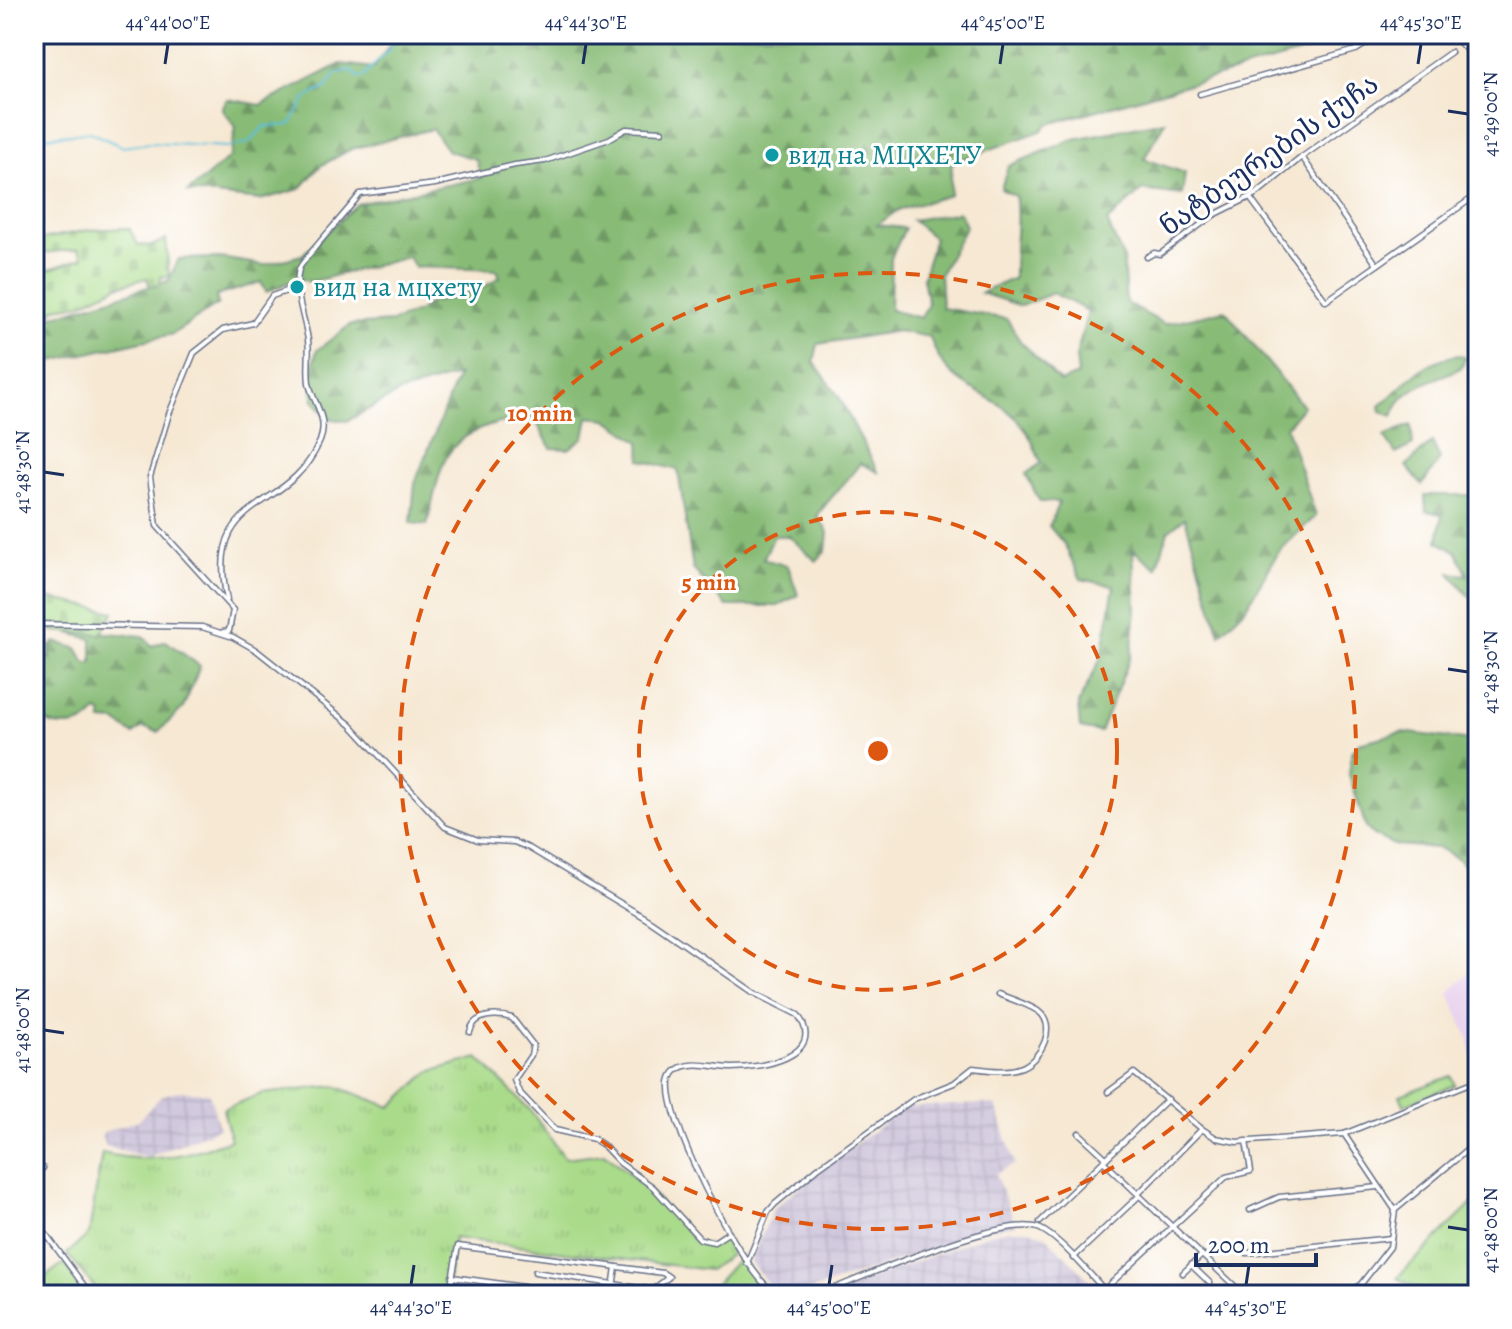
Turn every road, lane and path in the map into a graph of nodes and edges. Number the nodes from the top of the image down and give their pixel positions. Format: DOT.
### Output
graph roads {
  1 [pos="1382,34"];
  2 [pos="1452,34"];
  3 [pos="1451,52"];
  4 [pos="1478,63"];
  5 [pos="1200,94"];
  6 [pos="662,131"];
  7 [pos="1302,157"];
  8 [pos="1478,194"];
  9 [pos="1250,198"];
  10 [pos="1147,257"];
  11 [pos="1377,265"];
  12 [pos="298,287"];
  13 [pos="227,600"];
  14 [pos="34,624"];
  15 [pos="222,633"];
  16 [pos="998,994"];
  17 [pos="470,1032"];
  18 [pos="1478,1080"];
  19 [pos="1108,1092"];
  20 [pos="1168,1099"];
  21 [pos="1202,1129"];
  22 [pos="1079,1133"];
  23 [pos="1344,1134"];
  24 [pos="1246,1141"];
  25 [pos="1478,1141"];
  26 [pos="1105,1159"];
  27 [pos="43,1168"];
  28 [pos="35,1172"];
  29 [pos="1378,1187"];
  30 [pos="1139,1194"];
  31 [pos="1250,1210"];
  32 [pos="1395,1210"];
  33 [pos="34,1218"];
  34 [pos="1040,1222"];
  35 [pos="1172,1226"];
  36 [pos="728,1233"];
  37 [pos="1392,1238"];
  38 [pos="1247,1253"];
  39 [pos="1202,1255"];
  40 [pos="1073,1258"];
  41 [pos="747,1263"];
  42 [pos="1191,1265"];
  43 [pos="616,1267"];
  44 [pos="535,1272"];
  45 [pos="1183,1273"];
  46 [pos="452,1277"];
  47 [pos="490,1283"];
  48 [pos="613,1283"];
  49 [pos="1210,1283"];
  50 [pos="652,1290"];
  51 [pos="1104,1290"];
  52 [pos="91,1295"];
  53 [pos="468,1295"];
  54 [pos="489,1295"];
  55 [pos="582,1295"];
  56 [pos="612,1295"];
  57 [pos="646,1295"];
  58 [pos="787,1295"];
  59 [pos="807,1295"];
  60 [pos="1109,1295"];
  61 [pos="1244,1295"];
  62 [pos="1346,1295"];
  1 -- 5 [label="street"];
  2 -- 4 [label="street"];
  3 -- 7 [label="street, ნატბეურების ქუჩა"];
  6 -- 12 [label="street"];
  7 -- 9 [label="street, ნატბეურების ქუჩა"];
  7 -- 11 [label="street"];
  8 -- 11 [label="street"];
  9 -- 10 [label="street, ნატბეურების ქუჩა"];
  9 -- 11 [label="street"];
  12 -- 13 [label="street"];
  12 -- 13 [label="street"];
  13 -- 15 [label="street"];
  14 -- 15 [label="street"];
  15 -- 36 [label="street"];
  16 -- 41 [label="street"];
  17 -- 36 [label="street"];
  18 -- 23 [label="street"];
  19 -- 20 [label="street"];
  20 -- 21 [label="street"];
  20 -- 26 [label="street"];
  21 -- 24 [label="street"];
  21 -- 30 [label="street"];
  22 -- 26 [label="street"];
  23 -- 24 [label="street"];
  23 -- 29 [label="street"];
  24 -- 35 [label="street"];
  25 -- 32 [label="street"];
  26 -- 30 [label="street"];
  26 -- 34 [label="street"];
  27 -- 28 [label="street"];
  29 -- 31 [label="street"];
  29 -- 32 [label="street"];
  30 -- 35 [label="street"];
  30 -- 40 [label="street"];
  32 -- 37 [label="street"];
  33 -- 52 [label="street"];
  35 -- 39 [label="street"];
  35 -- 51 [label="street"];
  36 -- 41 [label="street"];
  37 -- 38 [label="street"];
  37 -- 62 [label="street"];
  39 -- 42 [label="street"];
  39 -- 61 [label="street"];
  40 -- 51 [label="street"];
  40 -- 59 [label="street"];
  41 -- 58 [label="street"];
  42 -- 45 [label="street"];
  42 -- 49 [label="street"];
  43 -- 46 [label="street"];
  43 -- 48 [label="street"];
  43 -- 50 [label="street"];
  44 -- 48 [label="street"];
  46 -- 47 [label="street"];
  46 -- 53 [label="street"];
  47 -- 54 [label="street"];
  47 -- 55 [label="street"];
  48 -- 50 [label="street"];
  48 -- 56 [label="street"];
  50 -- 57 [label="street"];
  51 -- 60 [label="street"];
}
